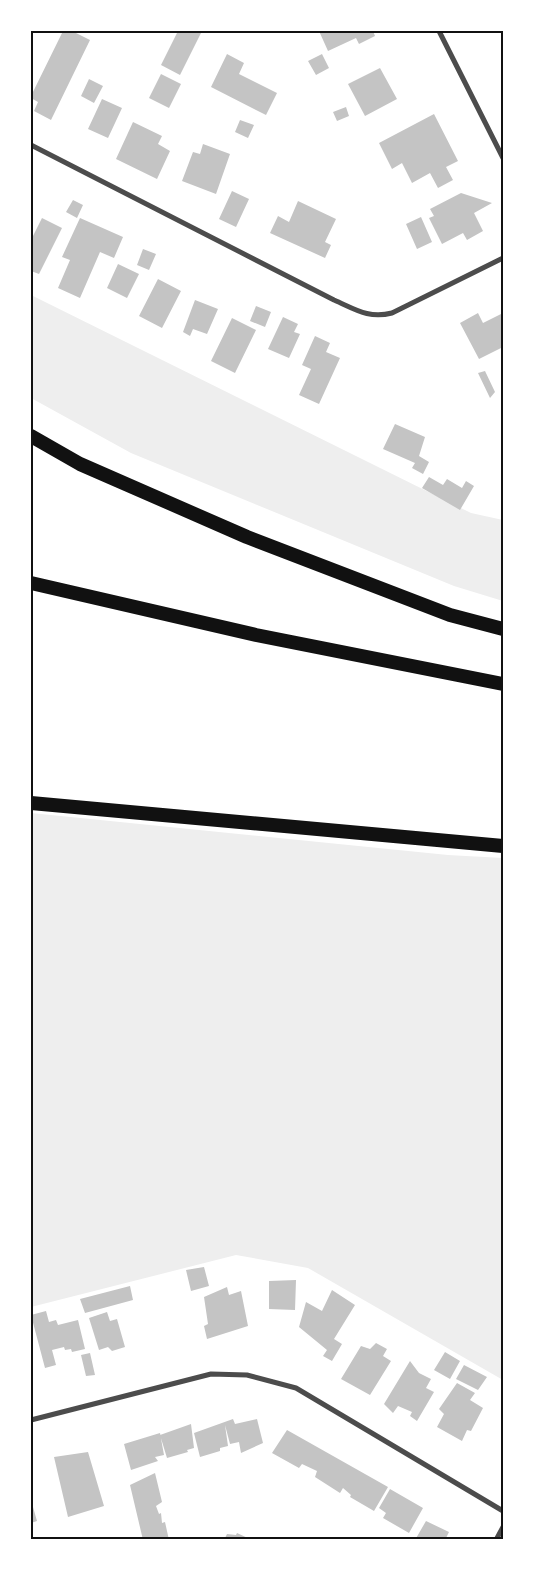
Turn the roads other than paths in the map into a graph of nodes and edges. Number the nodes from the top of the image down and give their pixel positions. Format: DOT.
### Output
graph roads {
  1 [pos="439,31"];
  2 [pos="31,145"];
  3 [pos="503,158"];
  4 [pos="503,258"];
  5 [pos="31,436"];
  6 [pos="31,583"];
  7 [pos="503,629"];
  8 [pos="503,684"];
  9 [pos="31,803"];
  10 [pos="503,846"];
  11 [pos="31,1420"];
  12 [pos="503,1511"];
  13 [pos="503,1527"];
  14 [pos="496,1540"];
  1 -- 3 [label="street"];
  2 -- 4 [label="street"];
  5 -- 7 [label="highway"];
  6 -- 8 [label="highway"];
  9 -- 10 [label="highway"];
  11 -- 12 [label="street"];
  13 -- 14 [label="street"];
}
